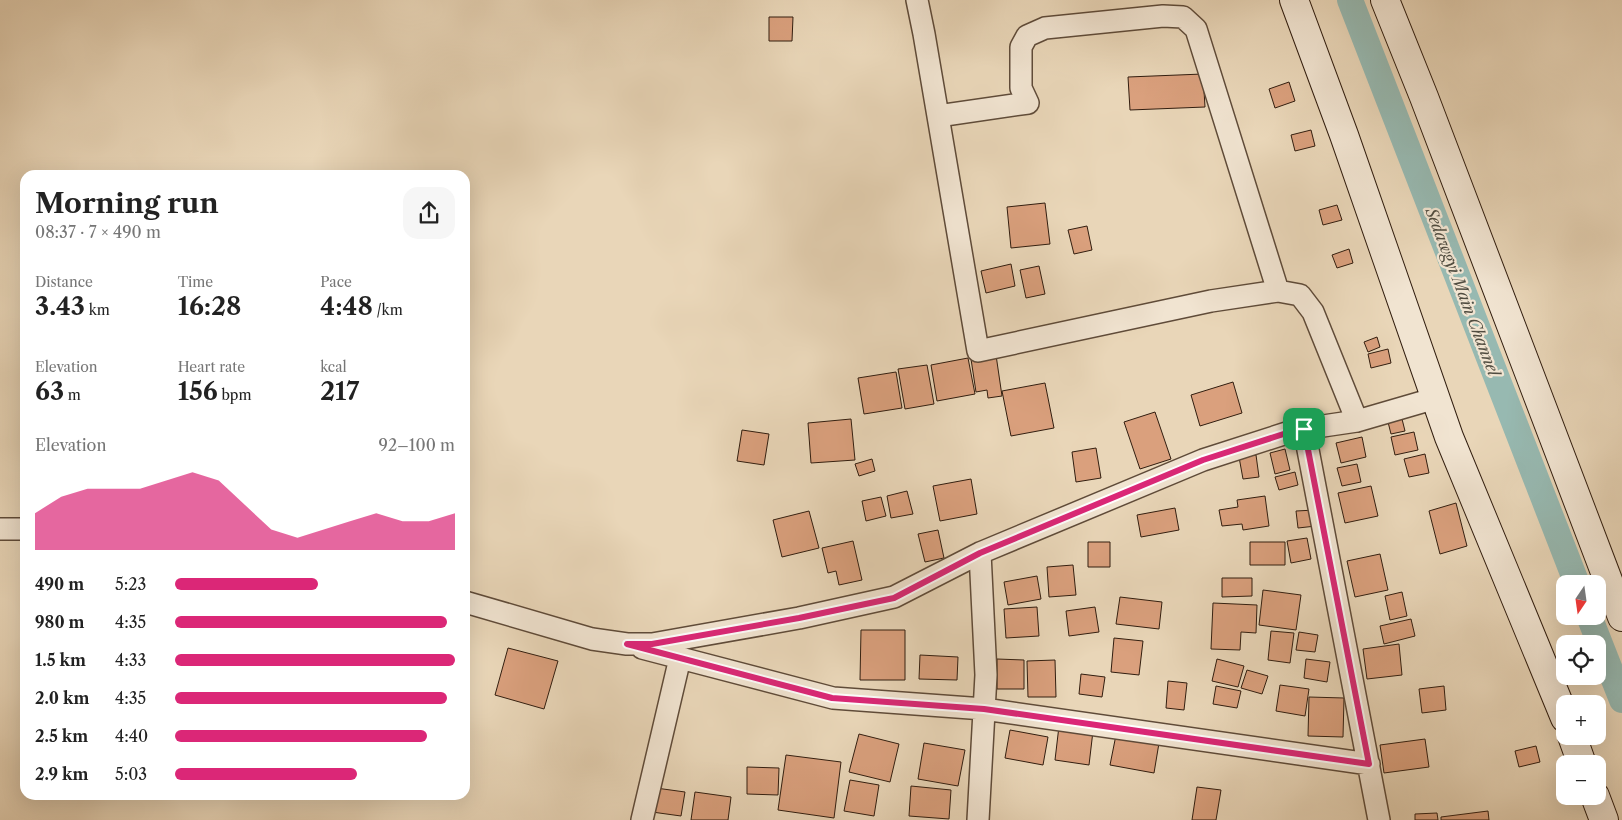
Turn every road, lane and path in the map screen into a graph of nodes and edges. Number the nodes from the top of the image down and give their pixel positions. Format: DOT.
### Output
graph roads {
  1 [pos="917,0"];
  2 [pos="1187,0"];
  3 [pos="1294,0"];
  4 [pos="1385,1"];
  5 [pos="1196,29"];
  6 [pos="938,116"];
  7 [pos="1278,291"];
  8 [pos="1436,398"];
  9 [pos="1357,421"];
  10 [pos="1304,429"];
  11 [pos="20,529"];
  12 [pos="0,530"];
  13 [pos="980,553"];
  14 [pos="470,603"];
  15 [pos="1622,617"];
  16 [pos="627,644"];
  17 [pos="680,658"];
  18 [pos="1556,696"];
  19 [pos="984,709"];
  20 [pos="1369,764"];
  21 [pos="1598,805"];
  22 [pos="642,820"];
  23 [pos="978,820"];
  24 [pos="1379,820"];
  25 [pos="1604,820"];
  1 -- 6 [label="street"];
  2 -- 5 [label="street"];
  3 -- 8 [label="street"];
  4 -- 15 [label="street"];
  5 -- 6 [label="street"];
  5 -- 7 [label="street"];
  6 -- 7 [label="street"];
  7 -- 9 [label="street"];
  8 -- 9 [label="street"];
  8 -- 18 [label="street"];
  9 -- 10 [label="street"];
  10 -- 13 [label="street"];
  10 -- 20 [label="street"];
  11 -- 12 [label="street"];
  13 -- 16 [label="street"];
  13 -- 19 [label="street"];
  14 -- 16 [label="street"];
  16 -- 17 [label="street"];
  17 -- 19 [label="street"];
  17 -- 22 [label="street"];
  19 -- 20 [label="street"];
  19 -- 23 [label="street"];
  20 -- 24 [label="street"];
  21 -- 25 [label="street"];
}
